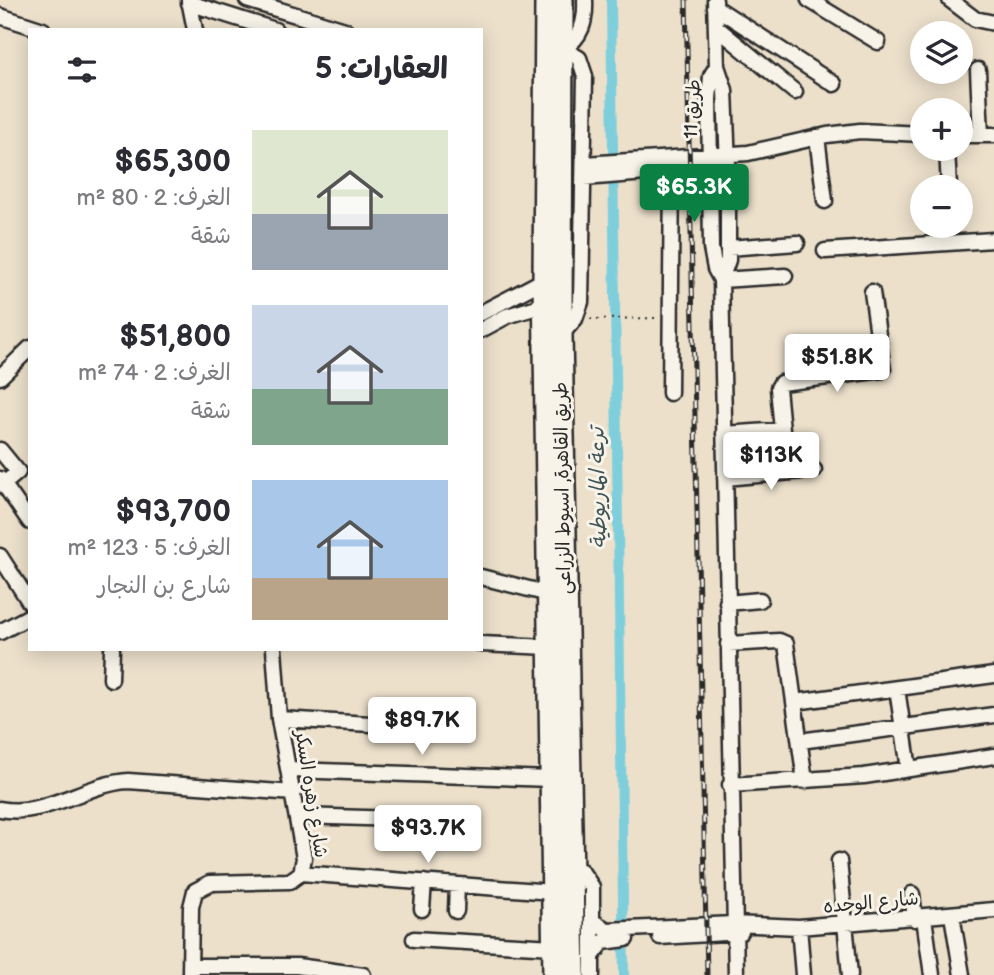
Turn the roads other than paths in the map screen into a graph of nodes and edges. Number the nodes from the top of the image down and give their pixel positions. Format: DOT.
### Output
graph roads {
  1 [pos="247,0"];
  2 [pos="547,0"];
  3 [pos="562,0"];
  4 [pos="585,0"];
  5 [pos="809,0"];
  6 [pos="950,0"];
  7 [pos="189,2"];
  8 [pos="715,4"];
  9 [pos="0,16"];
  10 [pos="994,23"];
  11 [pos="716,27"];
  12 [pos="37,28"];
  13 [pos="195,28"];
  14 [pos="269,28"];
  15 [pos="338,28"];
  16 [pos="878,42"];
  17 [pos="555,49"];
  18 [pos="716,66"];
  19 [pos="978,70"];
  20 [pos="834,84"];
  21 [pos="795,92"];
  22 [pos="910,133"];
  23 [pos="987,135"];
  24 [pos="817,137"];
  25 [pos="727,159"];
  26 [pos="710,162"];
  27 [pos="633,169"];
  28 [pos="590,171"];
  29 [pos="672,172"];
  30 [pos="825,201"];
  31 [pos="951,238"];
  32 [pos="993,240"];
  33 [pos="797,243"];
  34 [pos="951,243"];
  35 [pos="728,248"];
  36 [pos="825,251"];
  37 [pos="785,276"];
  38 [pos="544,280"];
  39 [pos="721,280"];
  40 [pos="872,292"];
  41 [pos="511,295"];
  42 [pos="544,305"];
  43 [pos="483,312"];
  44 [pos="517,312"];
  45 [pos="483,329"];
  46 [pos="553,337"];
  47 [pos="28,350"];
  48 [pos="0,377"];
  49 [pos="670,393"];
  50 [pos="724,434"];
  51 [pos="0,450"];
  52 [pos="814,470"];
  53 [pos="725,478"];
  54 [pos="2,482"];
  55 [pos="28,519"];
  56 [pos="0,556"];
  57 [pos="483,578"];
  58 [pos="549,594"];
  59 [pos="28,600"];
  60 [pos="760,600"];
  61 [pos="727,603"];
  62 [pos="28,618"];
  63 [pos="0,632"];
  64 [pos="483,644"];
  65 [pos="728,644"];
  66 [pos="549,648"];
  67 [pos="112,651"];
  68 [pos="274,651"];
  69 [pos="994,675"];
  70 [pos="111,679"];
  71 [pos="897,689"];
  72 [pos="795,702"];
  73 [pos="994,715"];
  74 [pos="279,719"];
  75 [pos="408,726"];
  76 [pos="902,728"];
  77 [pos="800,741"];
  78 [pos="994,756"];
  79 [pos="909,769"];
  80 [pos="291,770"];
  81 [pos="551,779"];
  82 [pos="805,781"];
  83 [pos="730,785"];
  84 [pos="294,793"];
  85 [pos="0,809"];
  86 [pos="299,816"];
  87 [pos="431,820"];
  88 [pos="839,861"];
  89 [pos="562,868"];
  90 [pos="301,873"];
  91 [pos="424,882"];
  92 [pos="457,885"];
  93 [pos="552,892"];
  94 [pos="912,894"];
  95 [pos="422,909"];
  96 [pos="994,910"];
  97 [pos="456,911"];
  98 [pos="951,915"];
  99 [pos="920,918"];
  100 [pos="592,921"];
  101 [pos="845,925"];
  102 [pos="799,928"];
  103 [pos="733,929"];
  104 [pos="611,935"];
  105 [pos="414,939"];
  106 [pos="554,947"];
  107 [pos="593,955"];
  108 [pos="190,970"];
  109 [pos="363,975"];
  110 [pos="554,975"];
  111 [pos="573,975"];
  112 [pos="592,975"];
  113 [pos="736,975"];
  114 [pos="803,975"];
  115 [pos="850,975"];
  116 [pos="932,975"];
  117 [pos="962,975"];
  1 -- 15 [label="street"];
  2 -- 17 [label="highway, طريق القاهرة, اسيوط الزراعى"];
  3 -- 17 [label="highway, طريق القاهرة, اسيوط الزراعى"];
  4 -- 17 [label="street"];
  5 -- 16 [label="street"];
  6 -- 10 [label="street"];
  7 -- 13 [label="street"];
  7 -- 14 [label="street"];
  8 -- 11 [label="street, طريق 11"];
  8 -- 20 [label="street"];
  9 -- 12 [label="street"];
  11 -- 18 [label="street, طريق 11"];
  11 -- 21 [label="street"];
  17 -- 28 [label="street"];
  17 -- 38 [label="highway, طريق القاهرة, اسيوط الزراعى"];
  17 -- 46 [label="highway, طريق القاهرة, اسيوط الزراعى"];
  18 -- 25 [label="street, طريق 11"];
  18 -- 26 [label="street, طريق 11"];
  19 -- 23 [label="street"];
  22 -- 24 [label="street"];
  24 -- 25 [label="street"];
  24 -- 30 [label="street"];
  25 -- 26 [label="street"];
  25 -- 35 [label="street, طريق 11"];
  26 -- 27 [label="street"];
  26 -- 29 [label="street"];
  26 -- 39 [label="street, طريق 11"];
  27 -- 28 [label="street"];
  27 -- 29 [label="street"];
  28 -- 46 [label="street"];
  29 -- 49 [label="street"];
  31 -- 34 [label="street"];
  32 -- 34 [label="street"];
  33 -- 35 [label="street"];
  34 -- 36 [label="street"];
  35 -- 39 [label="street, طريق 11"];
  37 -- 39 [label="street"];
  38 -- 41 [label="street"];
  38 -- 42 [label="highway, طريق القاهرة, اسيوط الزراعى"];
  39 -- 50 [label="street"];
  40 -- 50 [label="street"];
  41 -- 43 [label="street"];
  41 -- 44 [label="street"];
  42 -- 44 [label="street"];
  42 -- 46 [label="highway, طريق القاهرة, اسيوط الزراعى"];
  44 -- 45 [label="street"];
  46 -- 58 [label="highway, طريق القاهرة, اسيوط الزراعى"];
  46 -- 89 [label="highway, طريق القاهرة, اسيوط الزراعى"];
  47 -- 48 [label="street"];
  50 -- 53 [label="street"];
  51 -- 54 [label="street"];
  52 -- 53 [label="street"];
  53 -- 61 [label="street"];
  54 -- 55 [label="street"];
  56 -- 59 [label="street"];
  57 -- 58 [label="street"];
  58 -- 66 [label="highway, طريق القاهرة, اسيوط الزراعى"];
  60 -- 61 [label="street"];
  61 -- 65 [label="street"];
  62 -- 63 [label="street"];
  64 -- 66 [label="street"];
  65 -- 72 [label="street"];
  65 -- 83 [label="street"];
  66 -- 81 [label="highway, طريق القاهرة, اسيوط الزراعى"];
  67 -- 70 [label="street"];
  68 -- 74 [label="street, شارع زهره السكر"];
  69 -- 71 [label="street"];
  71 -- 72 [label="street"];
  71 -- 76 [label="street"];
  72 -- 77 [label="street"];
  73 -- 76 [label="street"];
  74 -- 75 [label="street"];
  74 -- 80 [label="street, شارع زهره السكر"];
  76 -- 77 [label="street"];
  76 -- 79 [label="street"];
  77 -- 82 [label="street"];
  78 -- 79 [label="street"];
  79 -- 82 [label="street"];
  80 -- 81 [label="street"];
  80 -- 84 [label="street, شارع زهره السكر"];
  81 -- 89 [label="highway, طريق القاهرة, اسيوط الزراعى"];
  82 -- 83 [label="street"];
  83 -- 103 [label="street"];
  84 -- 85 [label="street"];
  84 -- 86 [label="street, شارع زهره السكر"];
  86 -- 87 [label="street"];
  86 -- 90 [label="street, شارع زهره السكر"];
  88 -- 101 [label="street"];
  89 -- 93 [label="highway, طريق القاهرة, اسيوط الزراعى"];
  89 -- 100 [label="street"];
  89 -- 111 [label="highway, طريق القاهرة, اسيوط الزراعى"];
  90 -- 91 [label="street"];
  90 -- 108 [label="street, شارع زهره السكر"];
  91 -- 92 [label="street"];
  91 -- 95 [label="street"];
  92 -- 93 [label="street"];
  92 -- 97 [label="street"];
  93 -- 106 [label="highway, طريق القاهرة, اسيوط الزراعى"];
  94 -- 99 [label="street"];
  96 -- 98 [label="street, شارع الوحده"];
  98 -- 99 [label="street, شارع الوحده"];
  98 -- 117 [label="street"];
  99 -- 101 [label="street, شارع الوحده"];
  99 -- 116 [label="street"];
  100 -- 104 [label="street, شارع الوحده"];
  100 -- 107 [label="street"];
  101 -- 102 [label="street, شارع الوحده"];
  101 -- 115 [label="street"];
  102 -- 103 [label="street, شارع الوحده"];
  102 -- 114 [label="street"];
  103 -- 104 [label="street, شارع الوحده"];
  103 -- 113 [label="street"];
  104 -- 107 [label="street"];
  105 -- 106 [label="street"];
  106 -- 110 [label="highway, طريق القاهرة, اسيوط الزراعى"];
  107 -- 112 [label="street"];
  108 -- 109 [label="street"];
}
